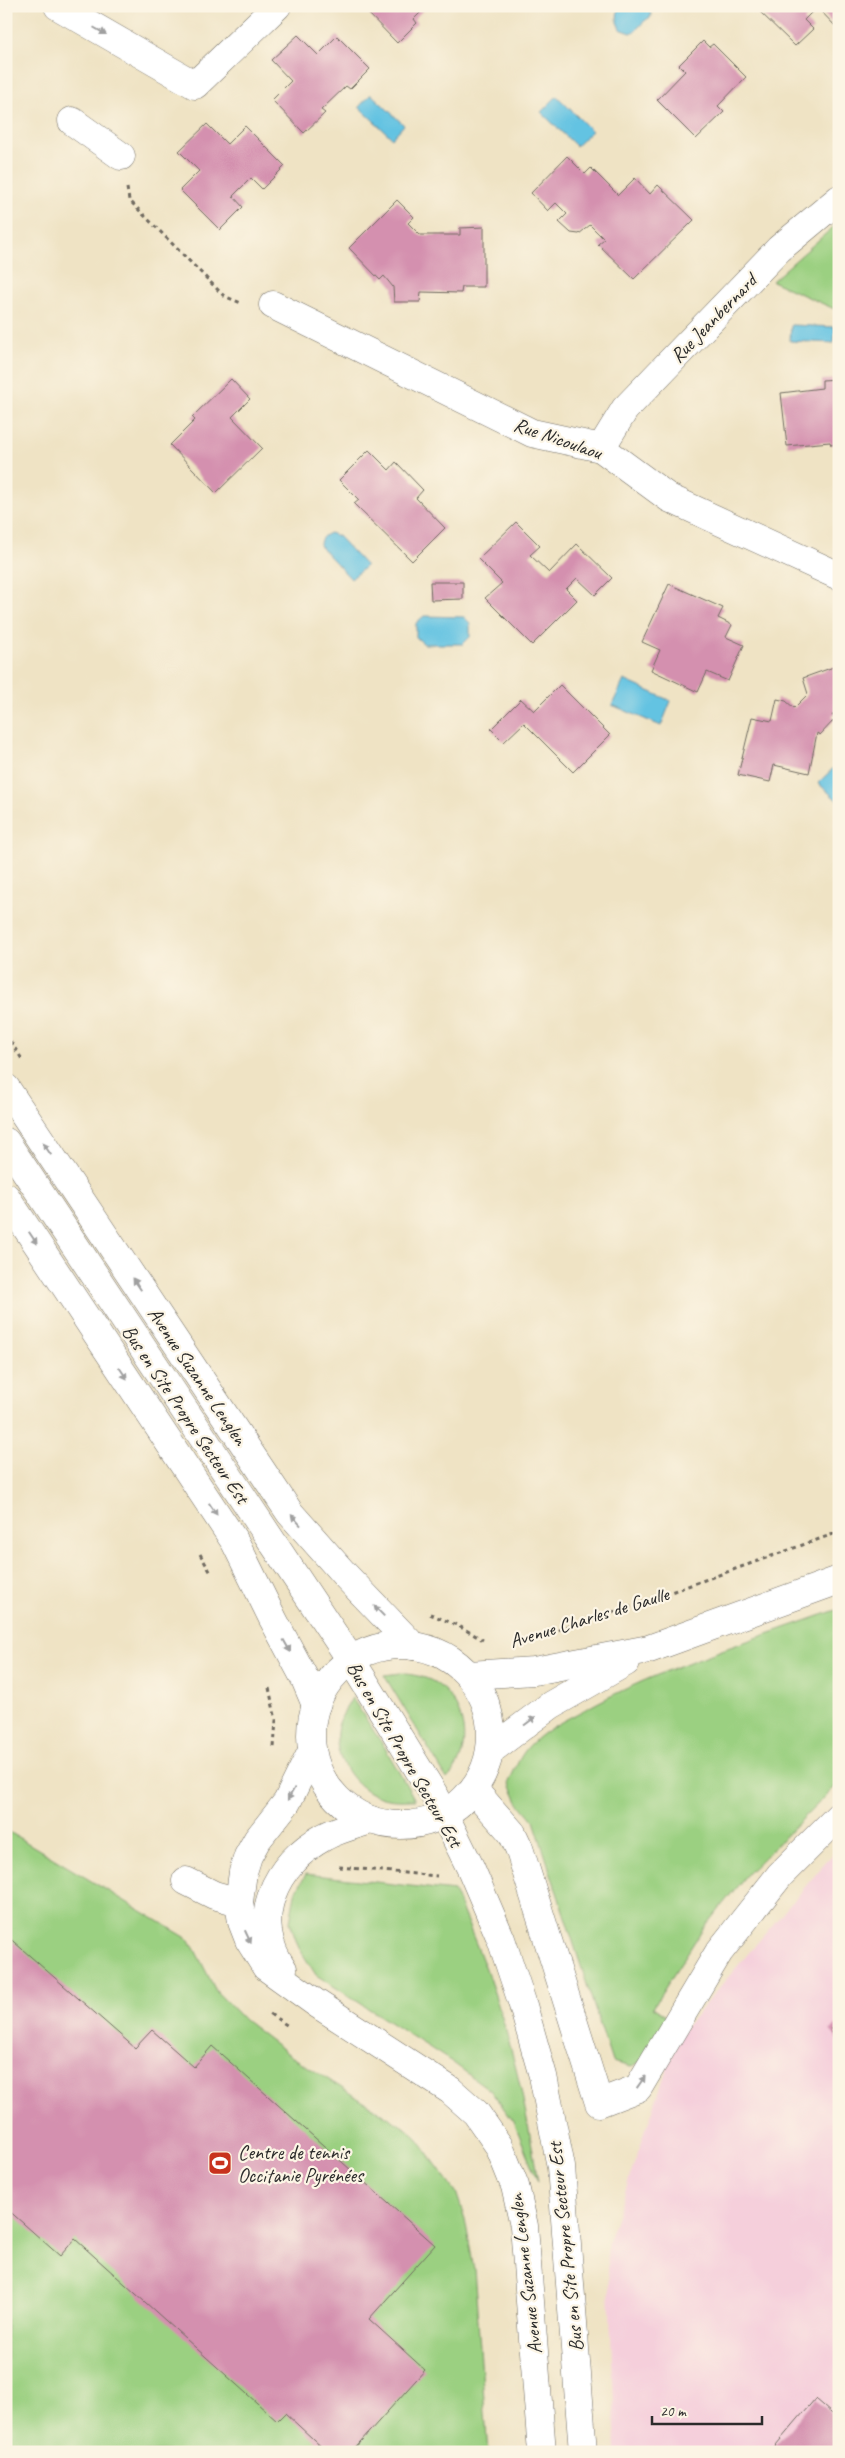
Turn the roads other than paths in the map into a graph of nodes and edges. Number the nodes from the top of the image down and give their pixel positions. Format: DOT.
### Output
graph roads {
  1 [pos="58,6"];
  2 [pos="277,6"];
  3 [pos="72,121"];
  4 [pos="123,168"];
  5 [pos="839,199"];
  6 [pos="273,305"];
  7 [pos="601,448"];
  8 [pos="839,576"];
  9 [pos="6,1088"];
  10 [pos="6,1142"];
  11 [pos="6,1197"];
  12 [pos="839,1580"];
  13 [pos="413,1646"];
  14 [pos="649,1649"];
  15 [pos="351,1660"];
  16 [pos="469,1675"];
  17 [pos="316,1706"];
  18 [pos="491,1750"];
  19 [pos="312,1751"];
  20 [pos="474,1790"];
  21 [pos="444,1815"];
  22 [pos="839,1816"];
  23 [pos="370,1820"];
  24 [pos="186,1881"];
  25 [pos="239,1902"];
  26 [pos="298,1990"];
  27 [pos="542,2452"];
  28 [pos="583,2452"];
  1 -- 2 [label="street, one-way"];
  3 -- 4 [label="street"];
  5 -- 7 [label="street, Rue Jeanbernard"];
  6 -- 7 [label="street, Rue Nicoulaou"];
  7 -- 8 [label="street, Rue Nicoulaou"];
  13 -- 9 [label="street, Avenue Suzanne Lenglen, one-way"];
  10 -- 15 [label="street, Bus en Site Propre Secteur Est"];
  11 -- 17 [label="street, one-way"];
  12 -- 14 [label="street, Avenue Charles de Gaulle"];
  13 -- 15 [label="street"];
  13 -- 16 [label="street"];
  14 -- 16 [label="street, Avenue Charles de Gaulle"];
  18 -- 14 [label="street, Avenue Charles de Gaulle, one-way"];
  15 -- 17 [label="street"];
  15 -- 21 [label="street, Bus en Site Propre Secteur Est"];
  16 -- 18 [label="street"];
  17 -- 19 [label="street"];
  18 -- 20 [label="street"];
  19 -- 23 [label="street"];
  19 -- 25 [label="street, Avenue Suzanne Lenglen, one-way"];
  20 -- 21 [label="street"];
  20 -- 22 [label="street, one-way"];
  21 -- 23 [label="street"];
  21 -- 28 [label="street, Bus en Site Propre Secteur Est"];
  23 -- 26 [label="street, Avenue Suzanne Lenglen"];
  24 -- 25 [label="street"];
  25 -- 26 [label="street, Avenue Suzanne Lenglen, one-way"];
  26 -- 27 [label="street, Avenue Suzanne Lenglen"];
}
